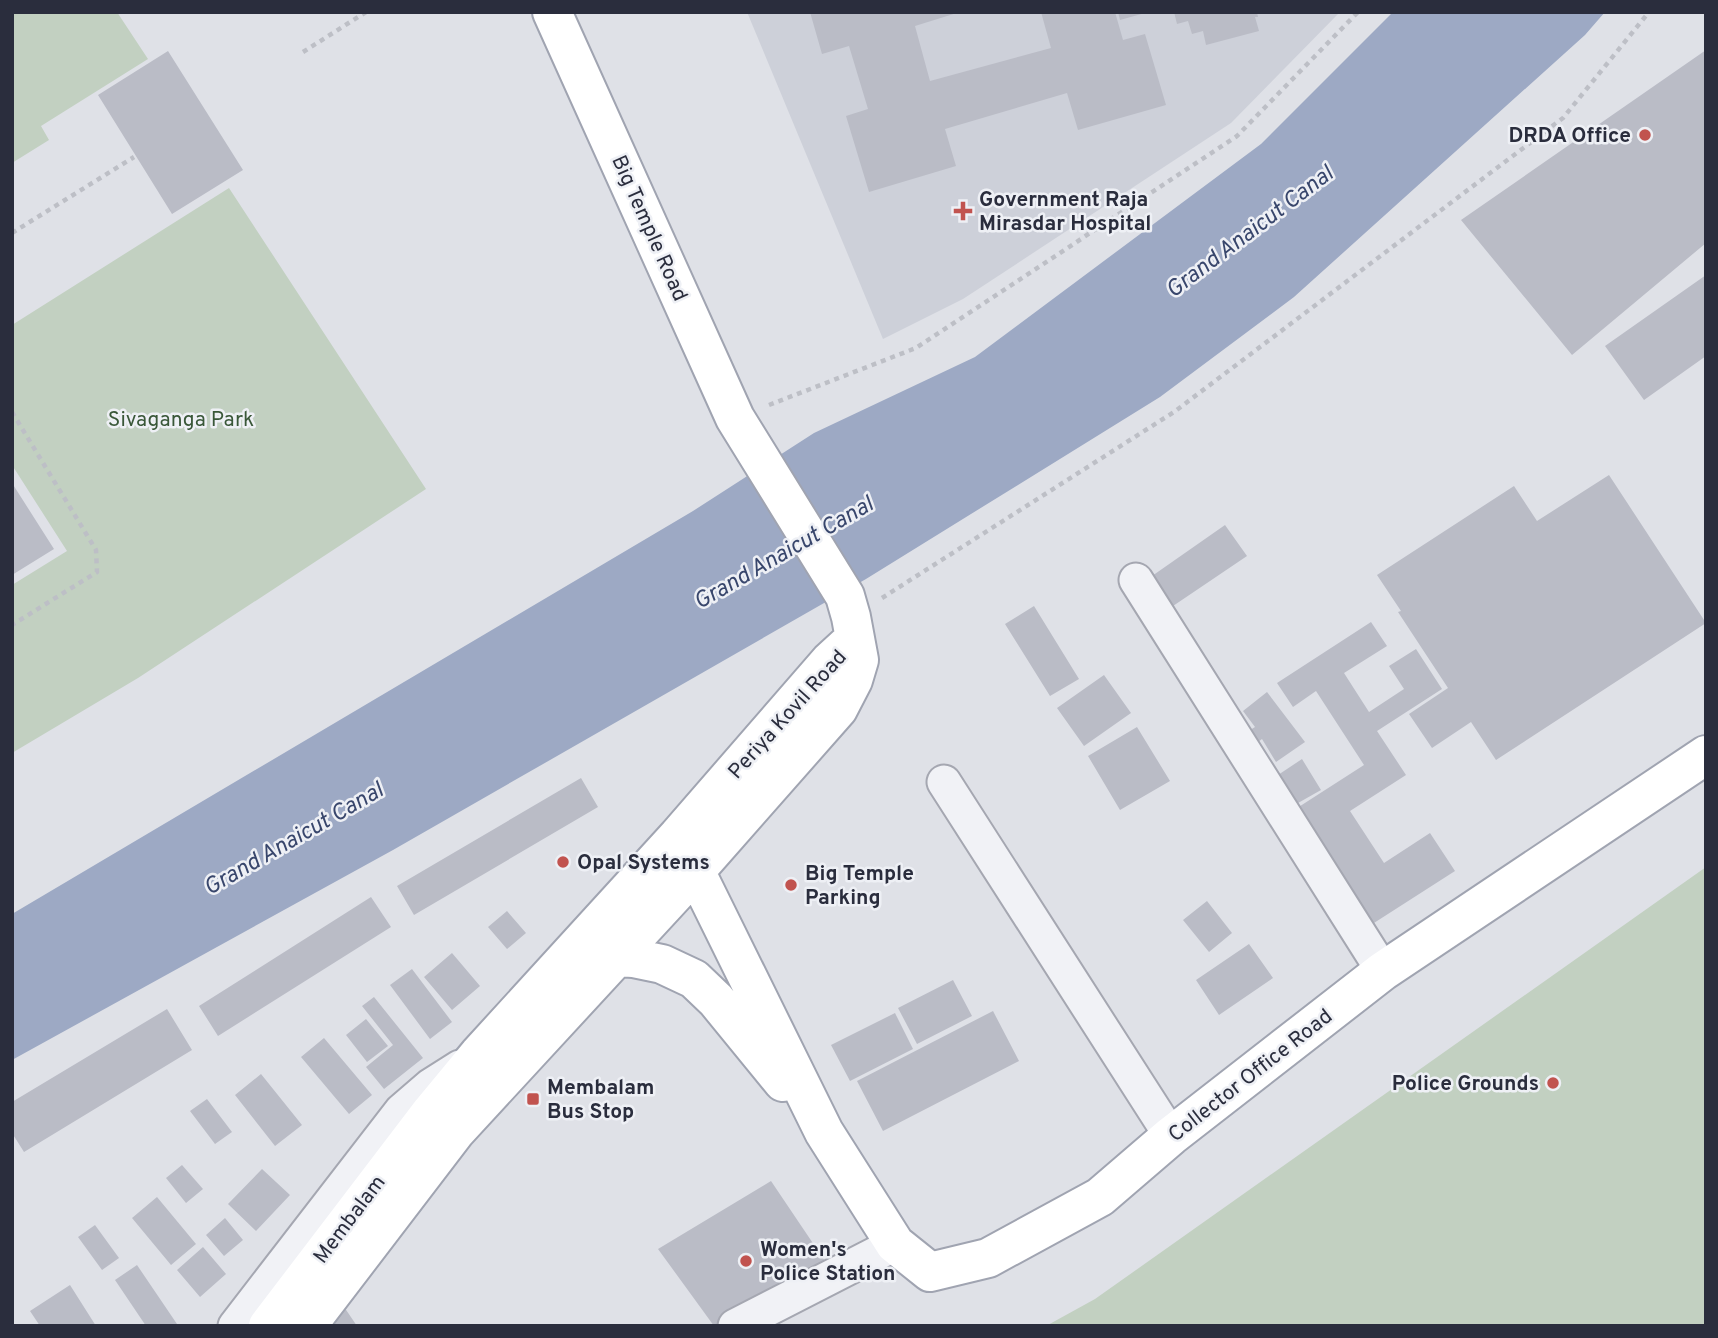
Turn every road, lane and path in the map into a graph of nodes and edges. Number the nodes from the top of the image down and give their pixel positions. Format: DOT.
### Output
graph roads {
  1 [pos="366,12"];
  2 [pos="552,12"];
  3 [pos="1358,12"];
  4 [pos="1648,12"];
  5 [pos="303,52"];
  6 [pos="134,157"];
  7 [pos="12,233"];
  8 [pos="12,412"];
  9 [pos="742,431"];
  10 [pos="1136,580"];
  11 [pos="850,617"];
  12 [pos="12,625"];
  13 [pos="1706,755"];
  14 [pos="944,782"];
  15 [pos="678,836"];
  16 [pos="695,871"];
  17 [pos="617,957"];
  18 [pos="1383,971"];
  19 [pos="479,1054"];
  20 [pos="444,1121"];
  21 [pos="824,1132"];
  22 [pos="1171,1136"];
  23 [pos="895,1244"];
  24 [pos="235,1326"];
  25 [pos="268,1326"];
  26 [pos="307,1326"];
  27 [pos="735,1326"];
  1 -- 5 [label="path"];
  2 -- 9 [label="main road, Big Temple Road"];
  3 -- 9 [label="path"];
  4 -- 11 [label="path"];
  6 -- 7 [label="path"];
  8 -- 12 [label="path"];
  9 -- 11 [label="main road, Big Temple Road"];
  10 -- 18 [label="street"];
  11 -- 15 [label="main road, Periya Kovil Road"];
  11 -- 16 [label="main road, Periya Kovil Road"];
  13 -- 18 [label="main road, Collector Office Road"];
  14 -- 22 [label="street"];
  15 -- 16 [label="main road"];
  15 -- 19 [label="main road, Periya Kovil Road"];
  16 -- 17 [label="main road, Periya Kovil Road"];
  16 -- 21 [label="main road"];
  17 -- 20 [label="main road, Periya Kovil Road"];
  17 -- 21 [label="main road"];
  18 -- 22 [label="main road, Collector Office Road"];
  19 -- 20 [label="main road, Periya Kovil Road"];
  19 -- 24 [label="street"];
  20 -- 25 [label="main road, Membalam"];
  20 -- 26 [label="main road, Membalam"];
  21 -- 23 [label="main road, Collector Office Road"];
  22 -- 23 [label="main road, Collector Office Road"];
  23 -- 27 [label="street"];
}
